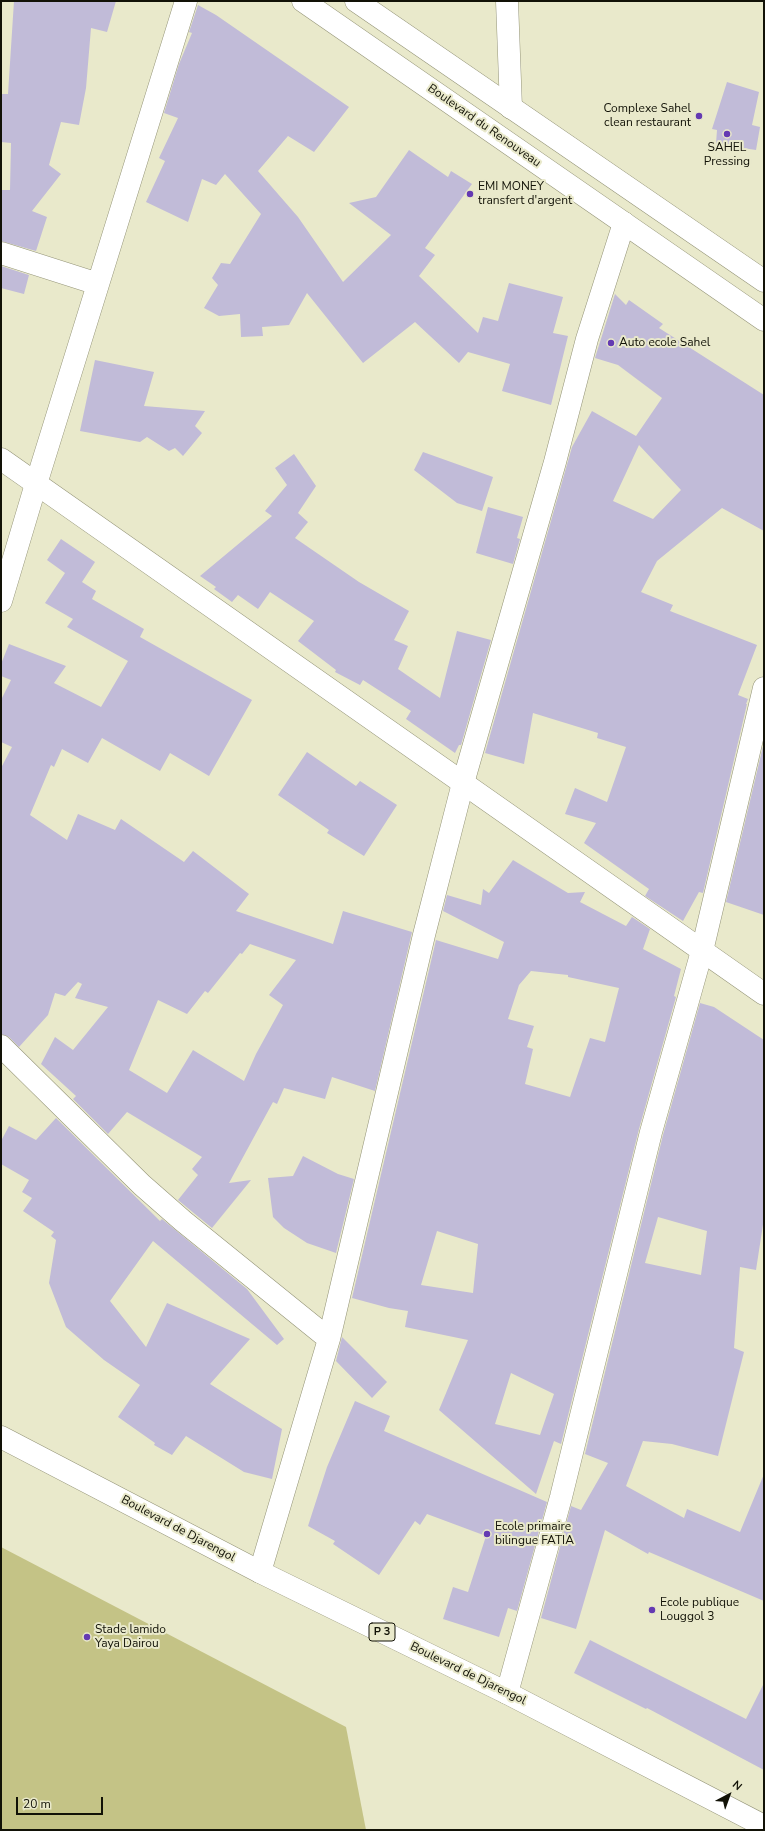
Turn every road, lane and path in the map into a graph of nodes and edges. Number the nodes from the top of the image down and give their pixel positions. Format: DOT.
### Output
graph roads {
  1 [pos="186,1"];
  2 [pos="303,1"];
  3 [pos="356,1"];
  4 [pos="507,1"];
  5 [pos="511,108"];
  6 [pos="624,223"];
  7 [pos="1,254"];
  8 [pos="764,281"];
  9 [pos="98,284"];
  10 [pos="764,320"];
  11 [pos="1,459"];
  12 [pos="36,484"];
  13 [pos="1,601"];
  14 [pos="764,688"];
  15 [pos="463,783"];
  16 [pos="702,951"];
  17 [pos="764,994"];
  18 [pos="1,1046"];
  19 [pos="329,1339"];
  20 [pos="1,1437"];
  21 [pos="260,1572"];
  22 [pos="507,1693"];
  23 [pos="764,1826"];
  1 -- 9 [label="street"];
  2 -- 6 [label="street, Boulevard du Renouveau"];
  3 -- 5 [label="street"];
  4 -- 5 [label="street"];
  5 -- 8 [label="street"];
  6 -- 10 [label="street, Boulevard du Renouveau"];
  6 -- 15 [label="street"];
  7 -- 9 [label="street"];
  9 -- 12 [label="street"];
  11 -- 12 [label="street"];
  12 -- 13 [label="street"];
  12 -- 15 [label="street"];
  14 -- 16 [label="street"];
  15 -- 16 [label="street"];
  15 -- 19 [label="street"];
  16 -- 17 [label="street"];
  16 -- 22 [label="street"];
  18 -- 19 [label="street"];
  19 -- 21 [label="street"];
  20 -- 21 [label="street, Boulevard de Djarengol / P 3"];
  21 -- 22 [label="street, Boulevard de Djarengol / P 3"];
  22 -- 23 [label="street, Boulevard de Djarengol / P 3"];
}
